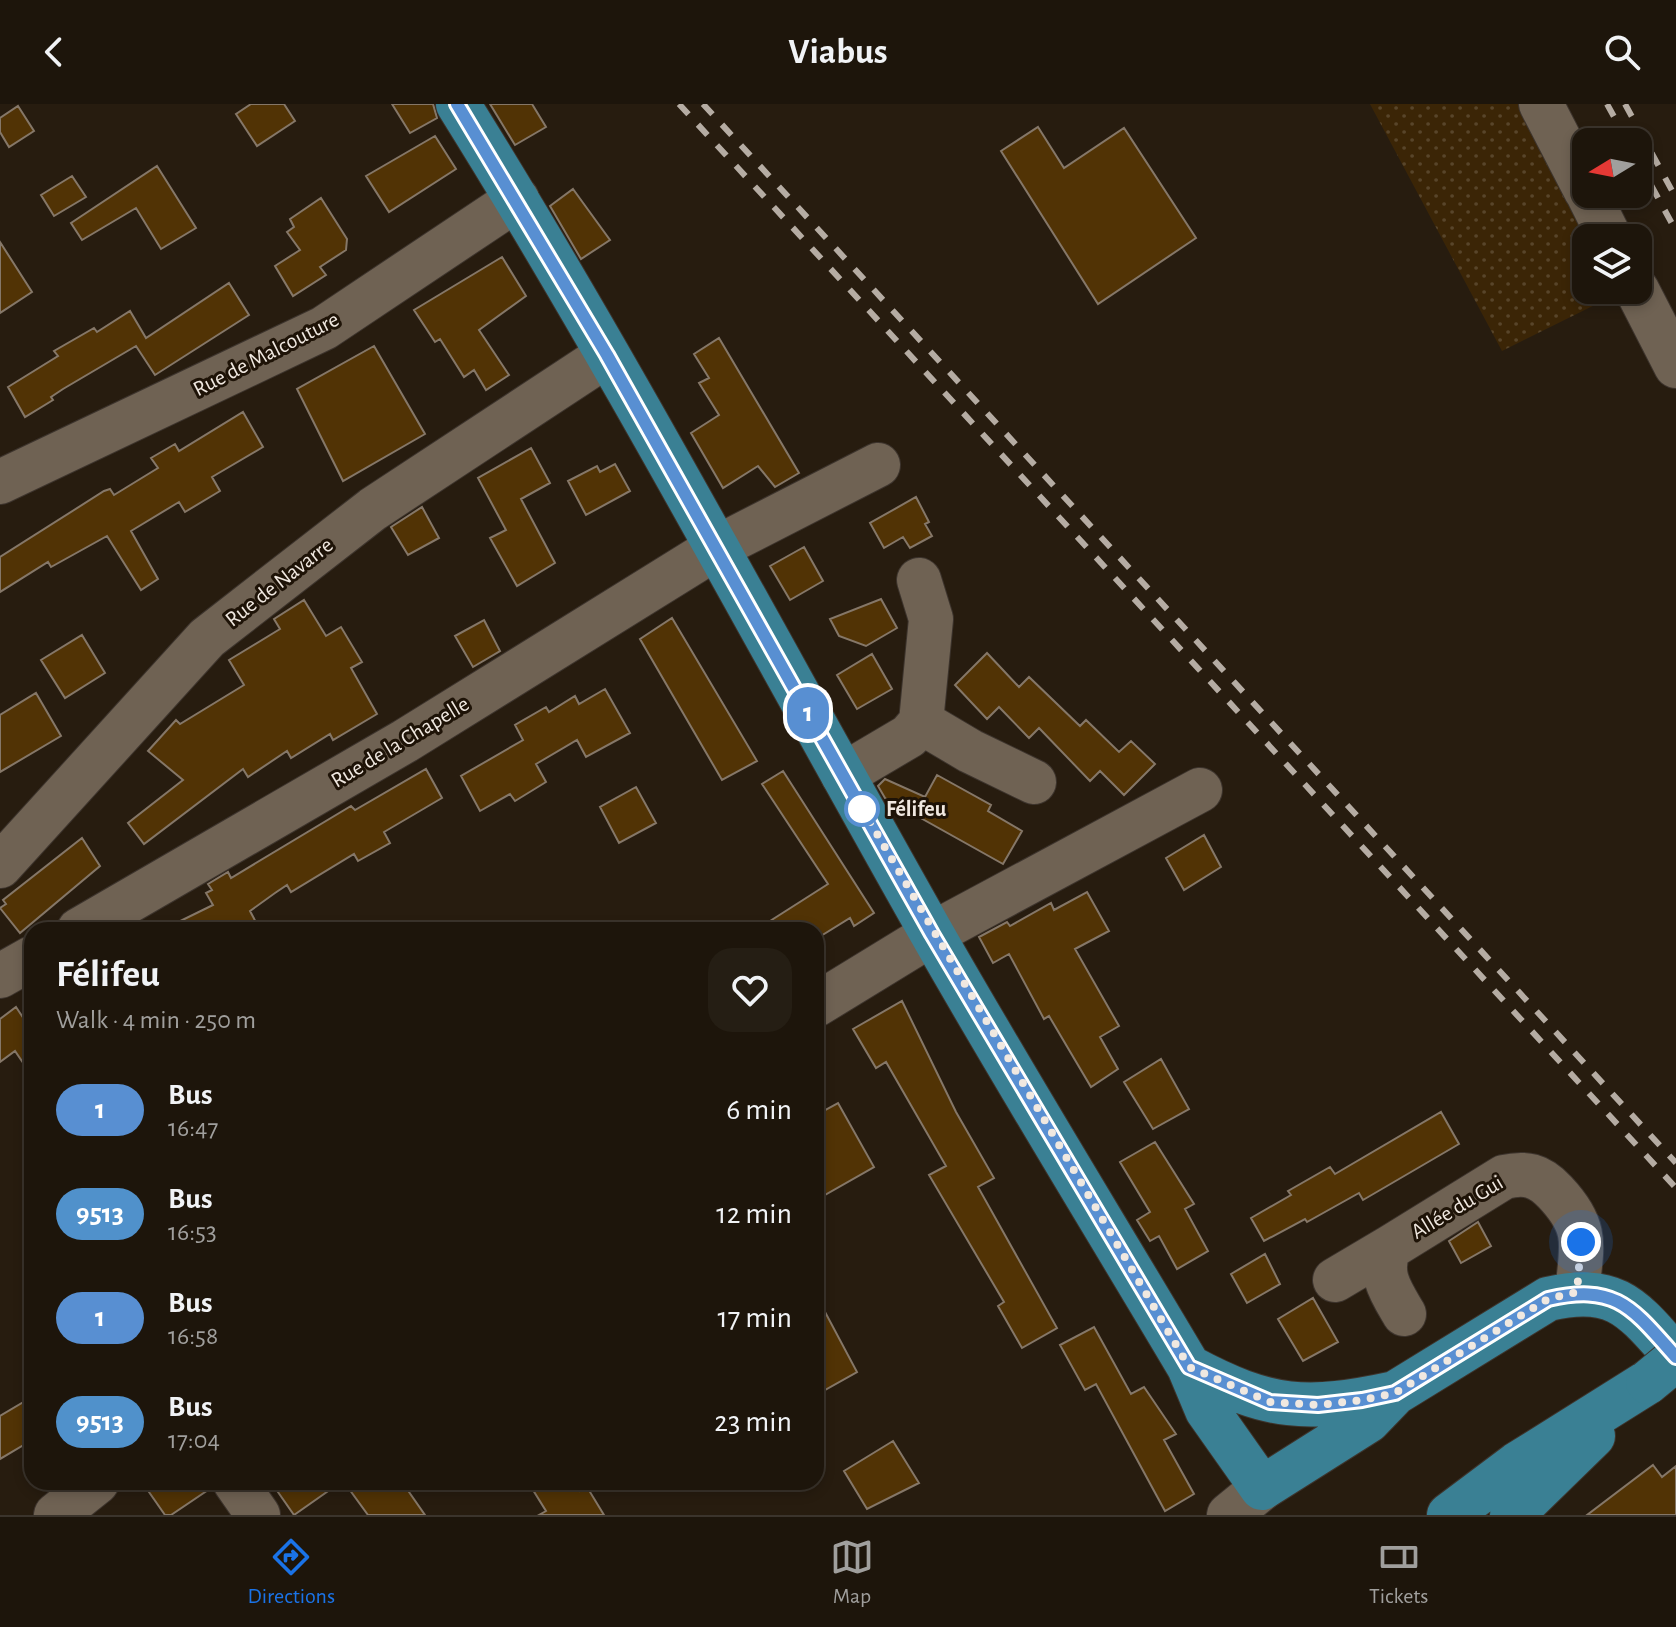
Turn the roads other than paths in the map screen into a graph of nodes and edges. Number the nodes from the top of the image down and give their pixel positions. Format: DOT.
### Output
graph roads {
  1 [pos="458,104"];
  2 [pos="1541,104"];
  3 [pos="1572,163"];
  4 [pos="517,199"];
  5 [pos="1644,304"];
  6 [pos="607,355"];
  7 [pos="1676,366"];
  8 [pos="878,465"];
  9 [pos="0,482"];
  10 [pos="716,548"];
  11 [pos="919,580"];
  12 [pos="921,722"];
  13 [pos="843,775"];
  14 [pos="1034,782"];
  15 [pos="1200,790"];
  16 [pos="0,866"];
  17 [pos="93,922"];
  18 [pos="932,934"];
  19 [pos="24,962"];
  20 [pos="0,976"];
  21 [pos="824,1000"];
  22 [pos="1389,1248"];
  23 [pos="1335,1280"];
  24 [pos="1577,1292"];
  25 [pos="1404,1314"];
  26 [pos="1667,1366"];
  27 [pos="1189,1367"];
  28 [pos="1395,1393"];
  29 [pos="1262,1488"];
  30 [pos="87,1490"];
  31 [pos="241,1490"];
  32 [pos="56,1515"];
  33 [pos="258,1515"];
  34 [pos="1229,1515"];
  35 [pos="1449,1515"];
  36 [pos="1512,1515"];
  1 -- 4 [label="main road"];
  2 -- 3 [label="street"];
  4 -- 6 [label="main road"];
  4 -- 9 [label="street, Rue de Malcouture"];
  5 -- 7 [label="street"];
  6 -- 10 [label="main road"];
  6 -- 16 [label="street, Rue de Navarre"];
  8 -- 10 [label="street, Rue de la Chapelle"];
  10 -- 13 [label="main road"];
  10 -- 17 [label="street, Rue de la Chapelle"];
  11 -- 12 [label="street"];
  12 -- 13 [label="street"];
  12 -- 14 [label="street"];
  13 -- 18 [label="main road"];
  15 -- 18 [label="street"];
  18 -- 21 [label="street"];
  18 -- 27 [label="main road"];
  19 -- 20 [label="street"];
  22 -- 23 [label="street, Allée du Gui"];
  22 -- 24 [label="street, Allée du Gui"];
  22 -- 25 [label="street, Allée du Gui"];
  24 -- 26 [label="main road"];
  24 -- 28 [label="main road"];
  26 -- 35 [label="main road"];
  26 -- 36 [label="main road"];
  27 -- 28 [label="main road"];
  27 -- 29 [label="main road"];
  28 -- 29 [label="main road"];
  29 -- 34 [label="street"];
  30 -- 32 [label="street"];
  31 -- 33 [label="street"];
}
